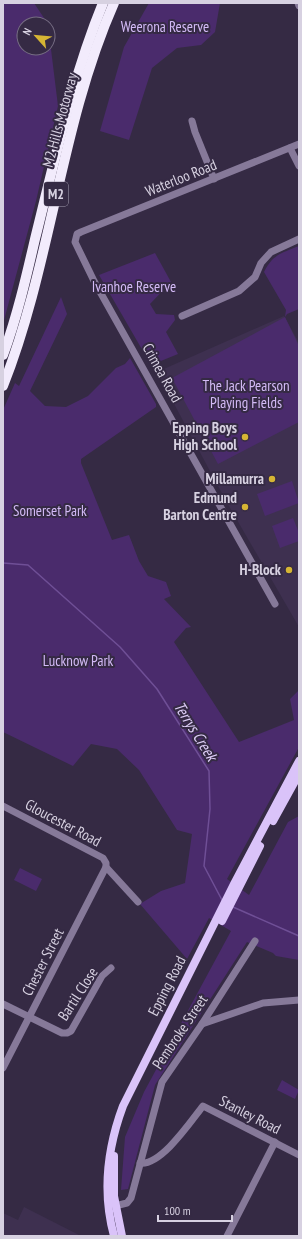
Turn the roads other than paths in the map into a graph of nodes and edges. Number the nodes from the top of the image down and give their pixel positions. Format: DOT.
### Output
graph roads {
  1 [pos="103,3"];
  2 [pos="114,3"];
  3 [pos="298,3"];
  4 [pos="299,6"];
  5 [pos="192,121"];
  6 [pos="299,144"];
  7 [pos="290,148"];
  8 [pos="299,166"];
  9 [pos="214,179"];
  10 [pos="75,238"];
  11 [pos="299,238"];
  12 [pos="182,316"];
  13 [pos="3,355"];
  14 [pos="3,386"];
  15 [pos="274,604"];
  16 [pos="299,761"];
  17 [pos="299,774"];
  18 [pos="3,806"];
  19 [pos="106,867"];
  20 [pos="237,884"];
  21 [pos="138,902"];
  22 [pos="216,927"];
  23 [pos="256,941"];
  24 [pos="111,968"];
  25 [pos="299,1000"];
  26 [pos="3,1004"];
  27 [pos="29,1017"];
  28 [pos="202,1024"];
  29 [pos="3,1068"];
  30 [pos="274,1142"];
  31 [pos="299,1155"];
  32 [pos="140,1163"];
  33 [pos="115,1206"];
  34 [pos="114,1236"];
  35 [pos="122,1236"];
  36 [pos="227,1236"];
  1 -- 13 [label="highway, M2 Hills Motorway / M2"];
  2 -- 14 [label="highway, M2 Hills Motorway / M2"];
  3 -- 4 [label="street"];
  5 -- 9 [label="street"];
  6 -- 7 [label="street, Waterloo Road"];
  7 -- 8 [label="street"];
  7 -- 9 [label="street, Waterloo Road"];
  9 -- 10 [label="street, Waterloo Road"];
  10 -- 15 [label="street, Crimea Road"];
  11 -- 12 [label="street"];
  16 -- 20 [label="main road, Epping Road"];
  17 -- 20 [label="main road, Epping Road"];
  18 -- 19 [label="street, Gloucester Road"];
  19 -- 21 [label="street, Gloucester Road"];
  19 -- 27 [label="street, Chester Street"];
  20 -- 22 [label="main road, Epping Road"];
  22 -- 33 [label="main road, Epping Road"];
  22 -- 34 [label="main road, Epping Road"];
  23 -- 28 [label="street, Pembroke Street"];
  24 -- 27 [label="street, Bartil Close"];
  25 -- 28 [label="street"];
  26 -- 27 [label="street"];
  27 -- 29 [label="street, Chester Street"];
  28 -- 32 [label="street, Pembroke Street"];
  30 -- 31 [label="street, Stanley Road"];
  30 -- 32 [label="street, Stanley Road"];
  30 -- 36 [label="street"];
  32 -- 33 [label="street, Pembroke Street"];
  33 -- 35 [label="main road, Epping Road"];
}
